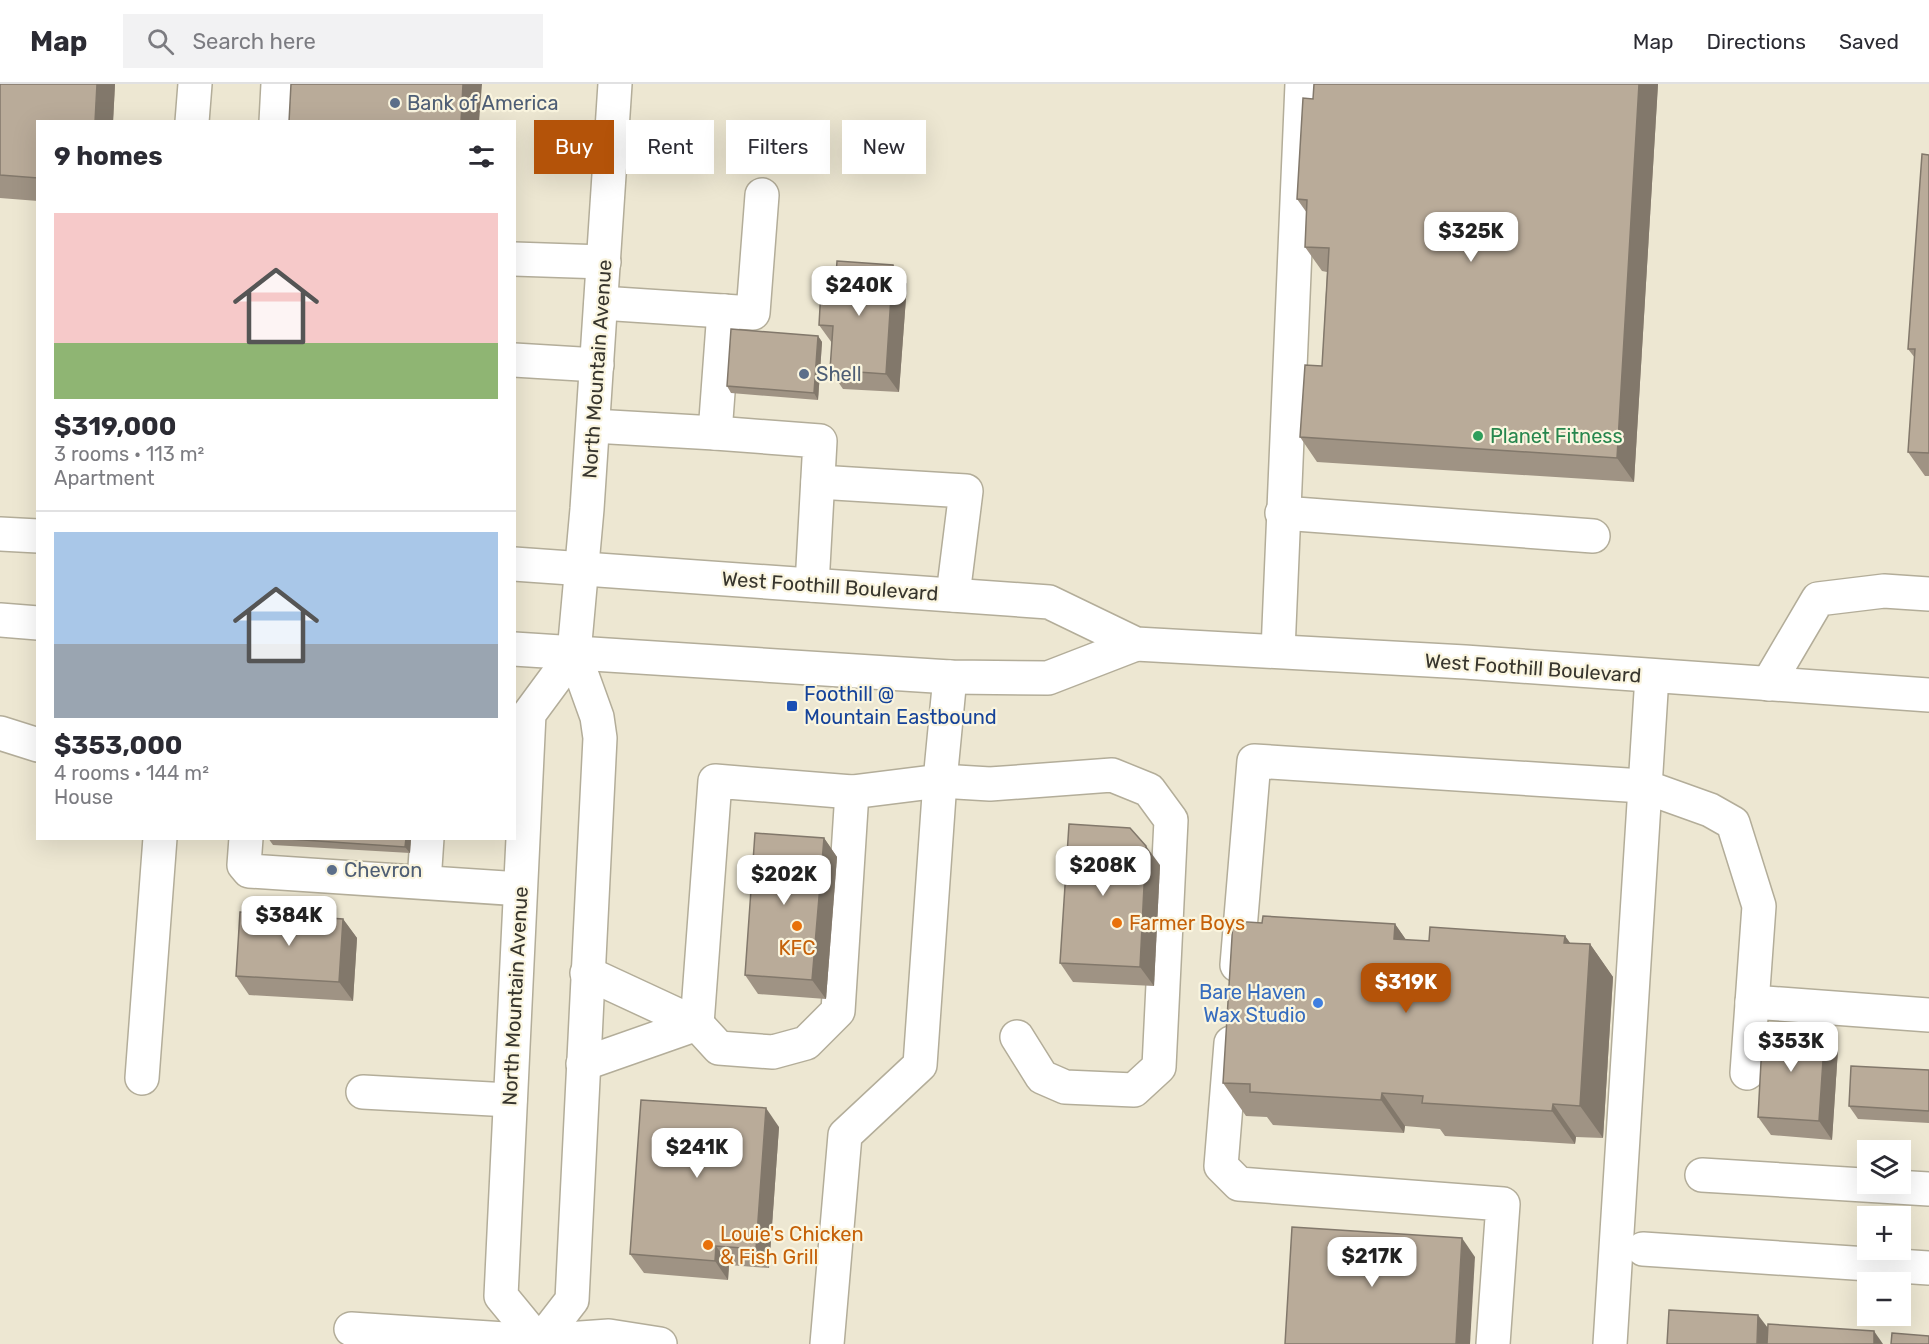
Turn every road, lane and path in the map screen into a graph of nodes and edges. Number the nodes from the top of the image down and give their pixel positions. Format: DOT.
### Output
graph roads {
  1 [pos="195,84"];
  2 [pos="278,84"];
  3 [pos="615,84"];
  4 [pos="1302,84"];
  5 [pos="192,120"];
  6 [pos="276,120"];
  7 [pos="762,195"];
  8 [pos="516,259"];
  9 [pos="604,262"];
  10 [pos="601,303"];
  11 [pos="724,311"];
  12 [pos="516,360"];
  13 [pos="597,365"];
  14 [pos="593,426"];
  15 [pos="715,432"];
  16 [pos="818,482"];
  17 [pos="1282,513"];
  18 [pos="0,534"];
  19 [pos="36,536"];
  20 [pos="1593,536"];
  21 [pos="516,564"];
  22 [pos="582,568"];
  23 [pos="812,585"];
  24 [pos="1929,594"];
  25 [pos="953,595"];
  26 [pos="0,620"];
  27 [pos="36,623"];
  28 [pos="1136,644"];
  29 [pos="516,649"];
  30 [pos="1278,651"];
  31 [pos="574,653"];
  32 [pos="1652,676"];
  33 [pos="950,677"];
  34 [pos="1768,684"];
  35 [pos="1929,695"];
  36 [pos="0,733"];
  37 [pos="36,745"];
  38 [pos="940,781"];
  39 [pos="1643,786"];
  40 [pos="852,792"];
  41 [pos="160,840"];
  42 [pos="246,840"];
  43 [pos="427,840"];
  44 [pos="424,882"];
  45 [pos="520,889"];
  46 [pos="587,973"];
  47 [pos="1752,1002"];
  48 [pos="1929,1015"];
  49 [pos="697,1024"];
  50 [pos="1017,1037"];
  51 [pos="583,1064"];
  52 [pos="1747,1073"];
  53 [pos="142,1078"];
  54 [pos="363,1092"];
  55 [pos="510,1100"];
  56 [pos="1702,1175"];
  57 [pos="1929,1189"];
  58 [pos="1643,1249"];
  59 [pos="1929,1268"];
  60 [pos="351,1329"];
  61 [pos="541,1343"];
  62 [pos="660,1344"];
  63 [pos="827,1344"];
  64 [pos="1493,1344"];
  65 [pos="1610,1344"];
  1 -- 5 [label="main road"];
  2 -- 6 [label="main road"];
  3 -- 9 [label="main road, North Mountain Avenue"];
  4 -- 17 [label="main road"];
  7 -- 11 [label="main road"];
  8 -- 9 [label="main road"];
  9 -- 10 [label="main road, North Mountain Avenue"];
  10 -- 11 [label="main road"];
  10 -- 13 [label="main road, North Mountain Avenue"];
  11 -- 15 [label="main road"];
  12 -- 13 [label="main road"];
  13 -- 14 [label="main road, North Mountain Avenue"];
  14 -- 15 [label="main road"];
  14 -- 22 [label="main road, North Mountain Avenue"];
  15 -- 16 [label="main road"];
  16 -- 23 [label="main road"];
  16 -- 25 [label="main road"];
  17 -- 20 [label="main road"];
  17 -- 30 [label="main road"];
  18 -- 19 [label="main road"];
  21 -- 22 [label="main road, West Foothill Boulevard"];
  22 -- 23 [label="main road, West Foothill Boulevard"];
  22 -- 31 [label="main road, North Mountain Avenue"];
  23 -- 25 [label="main road, West Foothill Boulevard"];
  24 -- 34 [label="main road"];
  25 -- 28 [label="main road, West Foothill Boulevard"];
  26 -- 27 [label="main road"];
  28 -- 30 [label="main road, West Foothill Boulevard"];
  28 -- 33 [label="main road, West Foothill Boulevard"];
  29 -- 31 [label="main road, West Foothill Boulevard"];
  30 -- 32 [label="main road, West Foothill Boulevard"];
  31 -- 33 [label="main road, West Foothill Boulevard"];
  31 -- 45 [label="main road, North Mountain Avenue"];
  31 -- 46 [label="main road, North Mountain Avenue"];
  32 -- 34 [label="main road, West Foothill Boulevard"];
  32 -- 39 [label="main road"];
  33 -- 38 [label="main road"];
  34 -- 35 [label="main road, West Foothill Boulevard"];
  36 -- 37 [label="main road"];
  38 -- 40 [label="main road"];
  38 -- 50 [label="main road"];
  38 -- 63 [label="main road"];
  39 -- 47 [label="main road"];
  39 -- 64 [label="main road"];
  39 -- 65 [label="main road"];
  40 -- 49 [label="main road"];
  40 -- 49 [label="main road"];
  41 -- 53 [label="main road"];
  42 -- 44 [label="main road"];
  43 -- 44 [label="main road"];
  44 -- 45 [label="main road"];
  45 -- 55 [label="main road, North Mountain Avenue"];
  46 -- 49 [label="main road"];
  46 -- 51 [label="main road, North Mountain Avenue"];
  47 -- 48 [label="main road"];
  47 -- 52 [label="main road"];
  49 -- 51 [label="main road"];
  51 -- 61 [label="main road, North Mountain Avenue"];
  54 -- 55 [label="main road"];
  55 -- 61 [label="main road, North Mountain Avenue"];
  56 -- 57 [label="main road"];
  58 -- 59 [label="main road"];
  60 -- 61 [label="main road"];
  61 -- 62 [label="main road"];
}
